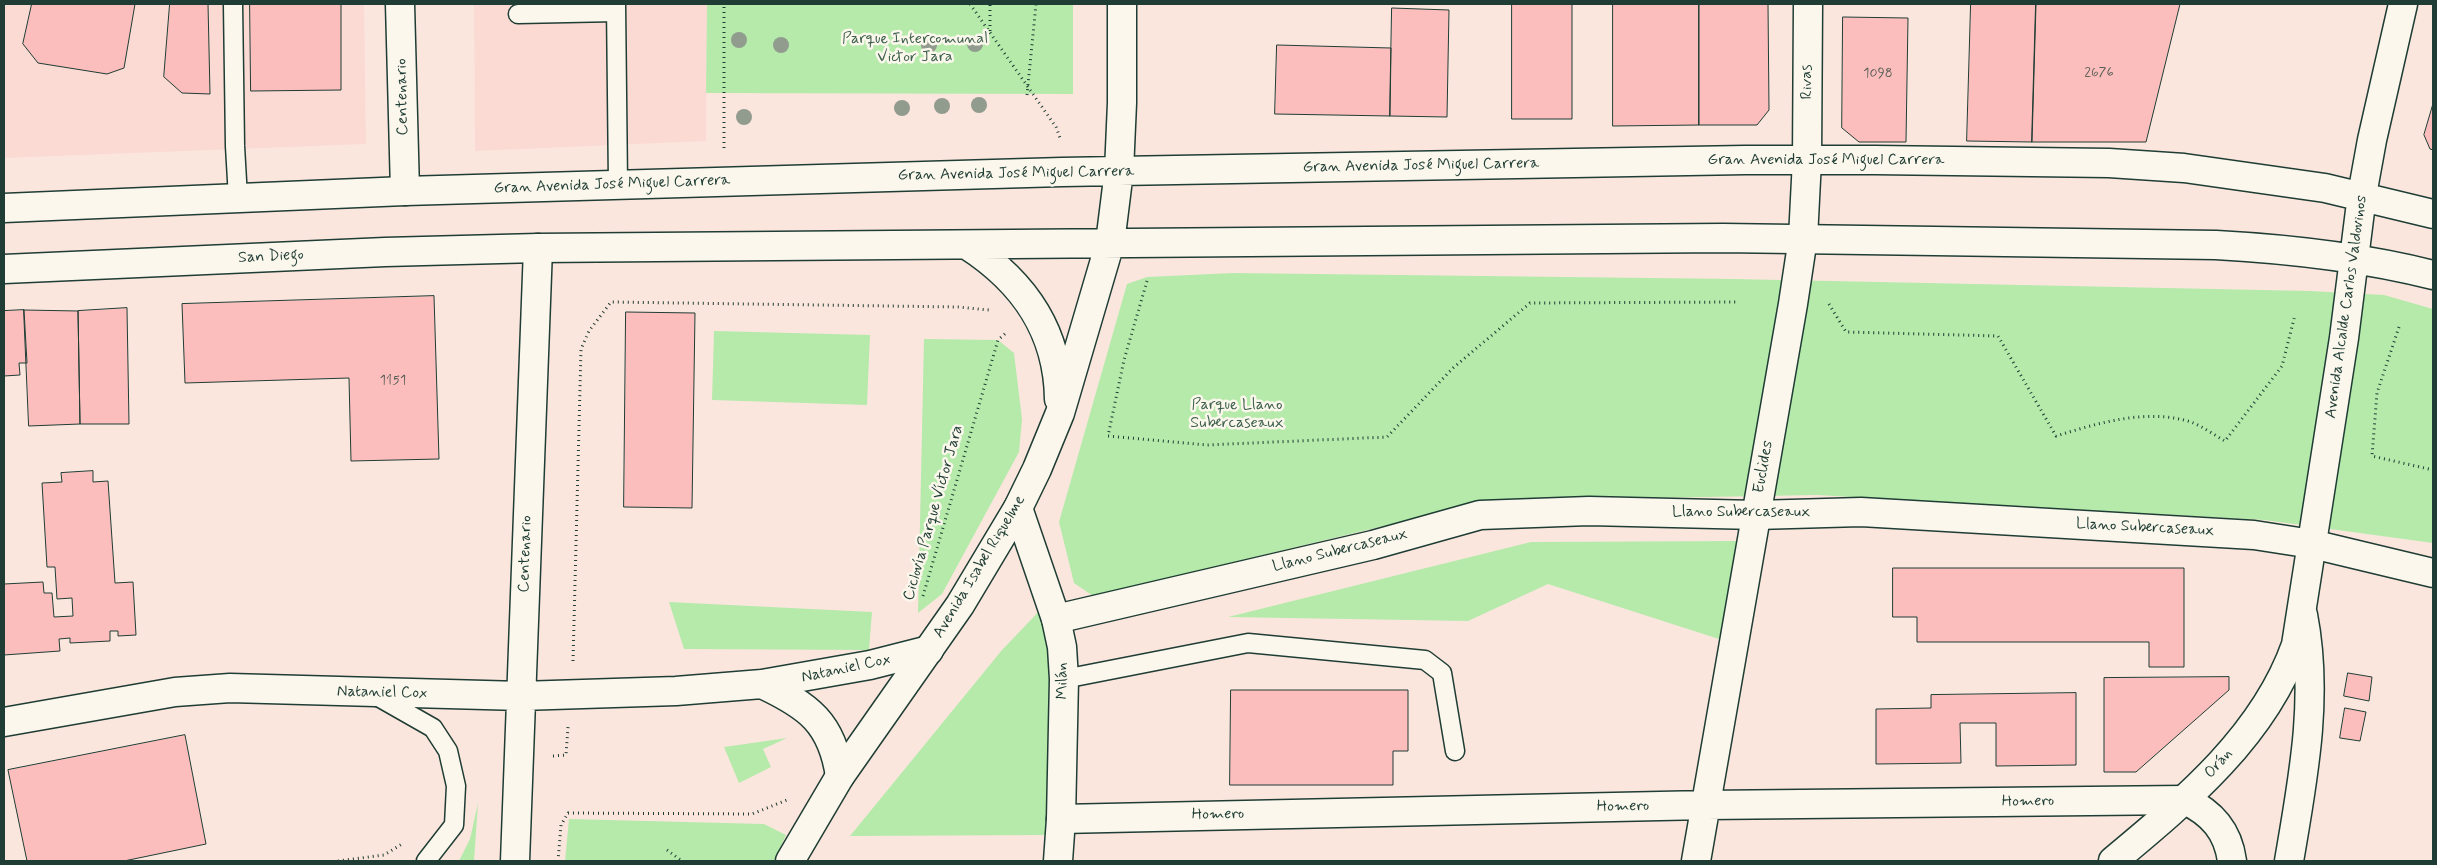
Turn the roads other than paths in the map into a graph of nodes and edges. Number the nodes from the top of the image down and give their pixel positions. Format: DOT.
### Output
graph roads {
  1 [pos="232,4"];
  2 [pos="400,4"];
  3 [pos="1122,4"];
  4 [pos="1808,4"];
  5 [pos="2403,4"];
  6 [pos="616,8"];
  7 [pos="518,14"];
  8 [pos="1807,160"];
  9 [pos="1118,171"];
  10 [pos="618,184"];
  11 [pos="405,191"];
  12 [pos="2362,195"];
  13 [pos="238,198"];
  14 [pos="4,208"];
  15 [pos="2433,214"];
  16 [pos="1802,238"];
  17 [pos="1110,243"];
  18 [pos="967,245"];
  19 [pos="538,248"];
  20 [pos="2354,259"];
  21 [pos="4,269"];
  22 [pos="2433,275"];
  23 [pos="1060,413"];
  24 [pos="1018,508"];
  25 [pos="1756,515"];
  26 [pos="2312,544"];
  27 [pos="2433,573"];
  28 [pos="2302,613"];
  29 [pos="1056,619"];
  30 [pos="2296,644"];
  31 [pos="929,650"];
  32 [pos="1064,679"];
  33 [pos="762,684"];
  34 [pos="372,693"];
  35 [pos="521,696"];
  36 [pos="4,722"];
  37 [pos="1455,751"];
  38 [pos="840,776"];
  39 [pos="2186,800"];
  40 [pos="1706,805"];
  41 [pos="1061,819"];
  42 [pos="426,861"];
  43 [pos="515,861"];
  44 [pos="790,861"];
  45 [pos="1058,861"];
  46 [pos="1696,861"];
  47 [pos="2113,861"];
  48 [pos="2232,861"];
  49 [pos="2289,861"];
  1 -- 13 [label="lane"];
  2 -- 11 [label="main road, Centenario"];
  3 -- 9 [label="main road, Avenida Isabel Riquelme"];
  4 -- 8 [label="main road, Rivas"];
  5 -- 12 [label="main road, Avenida Alcalde Carlos Valdovinos"];
  6 -- 7 [label="lane"];
  6 -- 10 [label="lane"];
  8 -- 9 [label="main road, Gran Avenida José Miguel Carrera"];
  8 -- 12 [label="main road, Gran Avenida José Miguel Carrera"];
  8 -- 16 [label="main road, Euclides"];
  9 -- 10 [label="main road, Gran Avenida José Miguel Carrera"];
  9 -- 17 [label="main road, Avenida Isabel Riquelme"];
  10 -- 11 [label="main road, Gran Avenida José Miguel Carrera"];
  11 -- 13 [label="main road"];
  12 -- 15 [label="main road, Gran Avenida José Miguel Carrera"];
  12 -- 20 [label="main road, Avenida Alcalde Carlos Valdovinos"];
  13 -- 14 [label="main road"];
  16 -- 17 [label="main road"];
  16 -- 20 [label="main road"];
  16 -- 25 [label="main road, Euclides"];
  17 -- 18 [label="main road"];
  17 -- 23 [label="main road, Avenida Isabel Riquelme"];
  18 -- 19 [label="main road"];
  18 -- 23 [label="main road"];
  19 -- 21 [label="main road, San Diego"];
  19 -- 35 [label="main road, Centenario"];
  20 -- 22 [label="main road"];
  20 -- 26 [label="main road, Avenida Alcalde Carlos Valdovinos"];
  23 -- 24 [label="main road, Avenida Isabel Riquelme"];
  24 -- 29 [label="main road, Milán"];
  24 -- 31 [label="main road, Avenida Isabel Riquelme"];
  25 -- 26 [label="main road, Llano Subercaseaux"];
  25 -- 29 [label="main road, Llano Subercaseaux"];
  25 -- 40 [label="main road, Euclides"];
  26 -- 27 [label="main road, Llano Subercaseaux"];
  26 -- 28 [label="main road, Avenida Alcalde Carlos Valdovinos"];
  28 -- 30 [label="main road, Avenida Alcalde Carlos Valdovinos"];
  28 -- 49 [label="main road, Avenida Alcalde Carlos Valdovinos"];
  29 -- 32 [label="main road, Milán"];
  30 -- 39 [label="main road, Orán"];
  31 -- 33 [label="main road, Nataniel Cox"];
  31 -- 38 [label="main road, Avenida Isabel Riquelme"];
  32 -- 37 [label="lane"];
  32 -- 41 [label="main road, Milán"];
  33 -- 35 [label="main road, Nataniel Cox"];
  33 -- 38 [label="main road, Nataniel Cox"];
  34 -- 35 [label="main road, Nataniel Cox"];
  34 -- 36 [label="main road, Nataniel Cox"];
  34 -- 42 [label="lane"];
  35 -- 43 [label="main road, Centenario"];
  38 -- 44 [label="main road, Avenida Isabel Riquelme"];
  39 -- 40 [label="main road, Homero"];
  39 -- 47 [label="main road, Orán"];
  39 -- 48 [label="main road"];
  40 -- 41 [label="main road, Homero"];
  40 -- 46 [label="main road, Euclides"];
  41 -- 45 [label="main road, Milán"];
}
